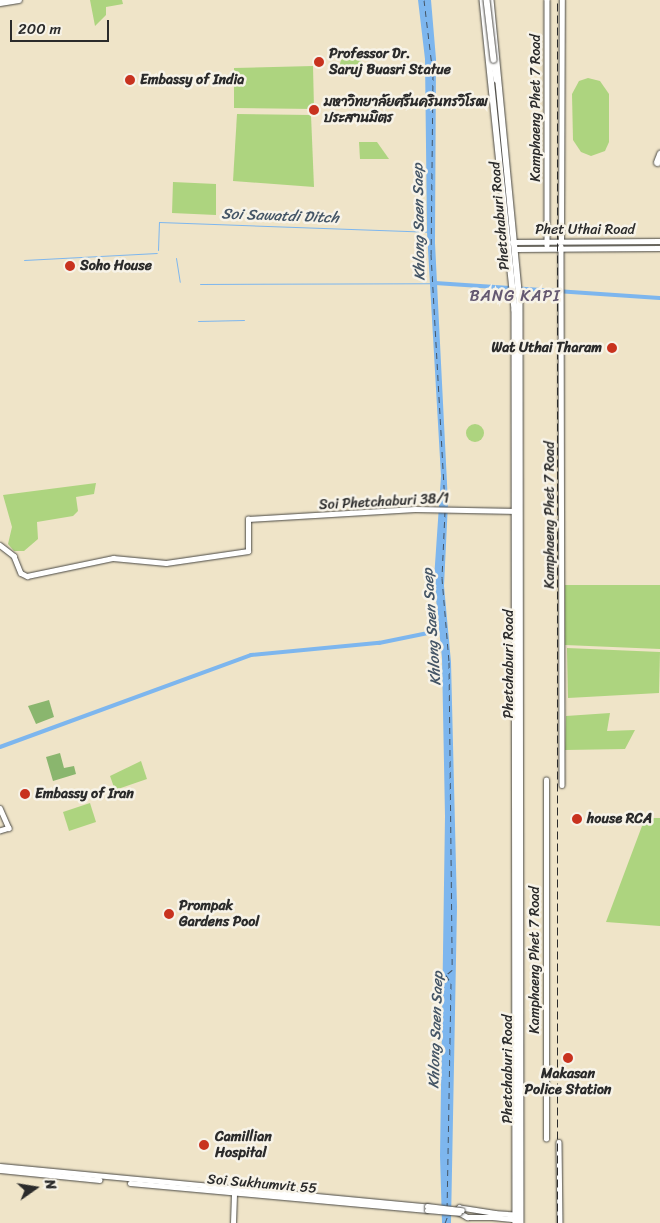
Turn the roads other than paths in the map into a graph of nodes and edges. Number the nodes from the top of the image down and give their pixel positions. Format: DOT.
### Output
graph roads {
  1 [pos="19,0"];
  2 [pos="483,0"];
  3 [pos="487,0"];
  4 [pos="491,0"];
  5 [pos="547,0"];
  6 [pos="562,0"];
  7 [pos="0,3"];
  8 [pos="492,10"];
  9 [pos="484,11"];
  10 [pos="500,107"];
  11 [pos="660,154"];
  12 [pos="657,162"];
  13 [pos="527,241"];
  14 [pos="660,241"];
  15 [pos="512,242"];
  16 [pos="547,243"];
  17 [pos="561,243"];
  18 [pos="515,248"];
  19 [pos="528,248"];
  20 [pos="660,248"];
  21 [pos="517,291"];
  22 [pos="518,512"];
  23 [pos="0,545"];
  24 [pos="546,780"];
  25 [pos="562,785"];
  26 [pos="0,808"];
  27 [pos="0,832"];
  28 [pos="546,1139"];
  29 [pos="559,1142"];
  30 [pos="0,1166"];
  31 [pos="0,1170"];
  32 [pos="31,1171"];
  33 [pos="209,1188"];
  34 [pos="234,1193"];
  35 [pos="382,1205"];
  36 [pos="495,1215"];
  37 [pos="518,1219"];
  38 [pos="232,1223"];
  39 [pos="560,1223"];
  1 -- 7 [label="main road"];
  2 -- 9 [label="main road, Phetchaburi Road"];
  3 -- 10 [label="main road, Phetchaburi Road, bridge"];
  4 -- 8 [label="main road, Phetchaburi Road"];
  5 -- 16 [label="street, Kamphaeng Phet 7 Road"];
  6 -- 17 [label="street, Kamphaeng Phet 7 Road"];
  8 -- 9 [label="main road"];
  8 -- 10 [label="main road, Phetchaburi Road"];
  9 -- 10 [label="main road, Phetchaburi Road"];
  10 -- 15 [label="main road, Phetchaburi Road"];
  11 -- 12 [label="highway"];
  13 -- 15 [label="main road, Phet Uthai Road"];
  13 -- 16 [label="main road, Phet Uthai Road"];
  13 -- 19 [label="main road"];
  14 -- 17 [label="main road, Phet Uthai Road"];
  15 -- 18 [label="main road, Phetchaburi Road"];
  15 -- 21 [label="main road, Phetchaburi Road"];
  16 -- 17 [label="main road, Phet Uthai Road"];
  16 -- 19 [label="main road, Phet Uthai Road"];
  17 -- 20 [label="main road, Phet Uthai Road"];
  17 -- 25 [label="street, Kamphaeng Phet 7 Road"];
  18 -- 19 [label="main road, Phet Uthai Road"];
  18 -- 21 [label="main road, Phetchaburi Road"];
  21 -- 22 [label="main road, Phetchaburi Road"];
  22 -- 23 [label="street, Soi Phetchaburi 38/1"];
  22 -- 37 [label="main road, Phetchaburi Road"];
  24 -- 28 [label="street, Kamphaeng Phet 7 Road"];
  26 -- 27 [label="street"];
  29 -- 39 [label="street"];
  30 -- 32 [label="main road, Soi Sukhumvit 55"];
  31 -- 32 [label="main road, Soi Sukhumvit 55"];
  32 -- 33 [label="main road, Soi Sukhumvit 55"];
  33 -- 34 [label="main road, Soi Sukhumvit 55"];
  33 -- 35 [label="main road, Soi Sukhumvit 55"];
  34 -- 35 [label="main road, Soi Sukhumvit 55"];
  34 -- 38 [label="street"];
  35 -- 35 [label="main road"];
  35 -- 36 [label="main road, Soi Sukhumvit 55, bridge"];
  36 -- 36 [label="main road"];
  36 -- 37 [label="main road, Soi Sukhumvit 55"];
}
